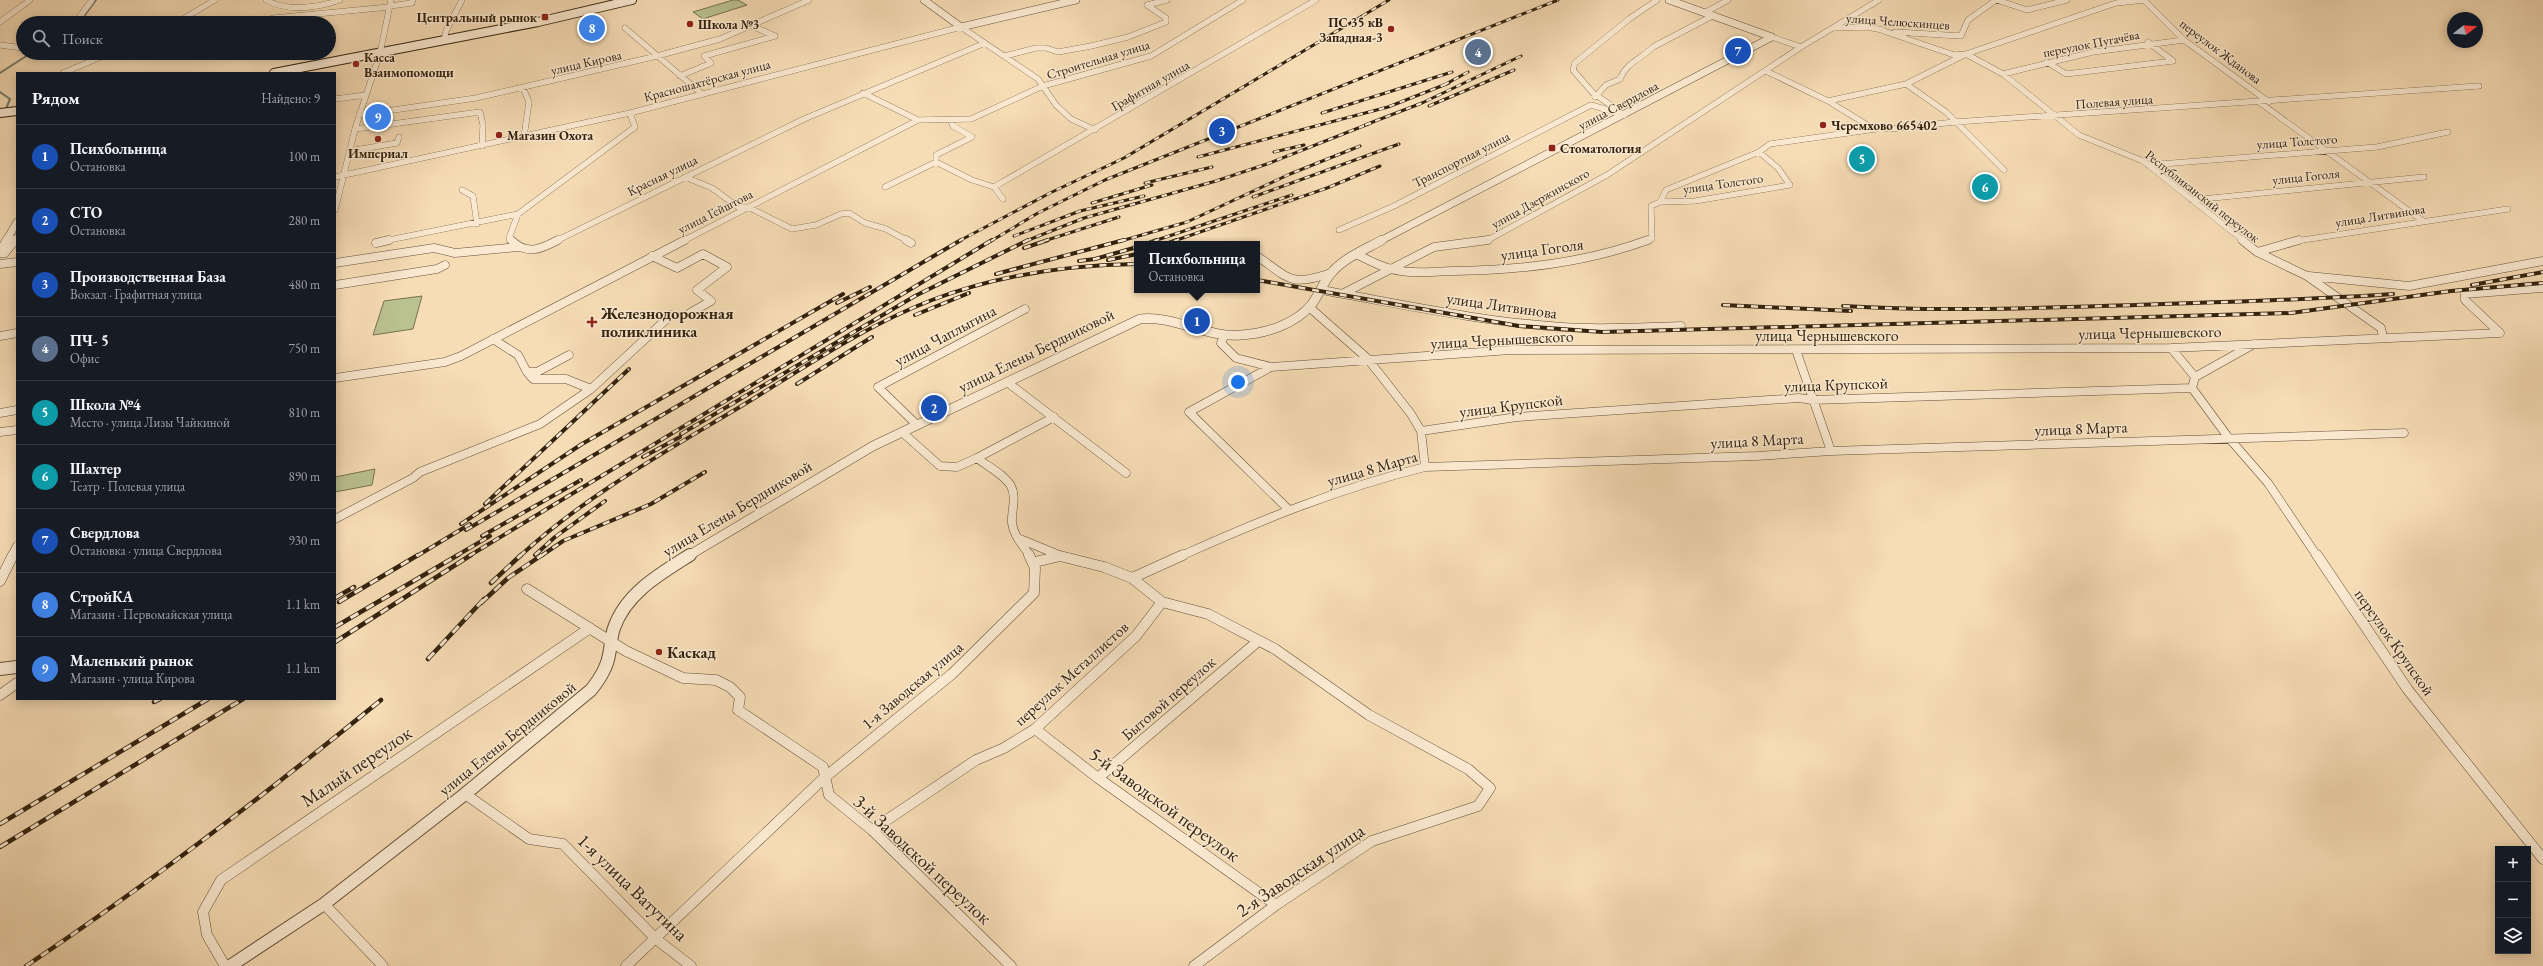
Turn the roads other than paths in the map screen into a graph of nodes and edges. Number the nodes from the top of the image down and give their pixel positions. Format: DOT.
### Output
graph roads {
  1 [pos="27,0"];
  2 [pos="30,0"];
  3 [pos="92,0"];
  4 [pos="215,0"];
  5 [pos="266,0"];
  6 [pos="340,0"];
  7 [pos="391,0"];
  8 [pos="413,0"];
  9 [pos="462,0"];
  10 [pos="632,0"];
  11 [pos="809,0"];
  12 [pos="924,0"];
  13 [pos="1076,0"];
  14 [pos="1167,0"];
  15 [pos="1243,0"];
  16 [pos="1316,0"];
  17 [pos="1657,0"];
  18 [pos="1669,0"];
  19 [pos="1728,0"];
  20 [pos="1879,0"];
  21 [pos="1997,0"];
  22 [pos="2067,0"];
  23 [pos="2144,0"];
  24 [pos="621,1"];
  25 [pos="24,5"];
  26 [pos="389,6"];
  27 [pos="1706,12"];
  28 [pos="1714,15"];
  29 [pos="80,16"];
  30 [pos="188,16"];
  31 [pos="293,16"];
  32 [pos="0,22"];
  33 [pos="752,26"];
  34 [pos="961,27"];
  35 [pos="625,28"];
  36 [pos="1832,28"];
  37 [pos="1878,29"];
  38 [pos="1772,37"];
  39 [pos="2184,40"];
  40 [pos="444,41"];
  41 [pos="2148,42"];
  42 [pos="985,43"];
  43 [pos="0,45"];
  44 [pos="16,47"];
  45 [pos="1801,47"];
  46 [pos="380,54"];
  47 [pos="1966,54"];
  48 [pos="657,56"];
  49 [pos="1005,56"];
  50 [pos="94,60"];
  51 [pos="2047,62"];
  52 [pos="1766,71"];
  53 [pos="65,72"];
  54 [pos="280,72"];
  55 [pos="2003,74"];
  56 [pos="680,76"];
  57 [pos="1906,84"];
  58 [pos="1043,86"];
  59 [pos="2478,86"];
  60 [pos="523,88"];
  61 [pos="863,93"];
  62 [pos="702,94"];
  63 [pos="366,95"];
  64 [pos="1596,97"];
  65 [pos="336,99"];
  66 [pos="464,100"];
  67 [pos="1828,101"];
  68 [pos="2259,102"];
  69 [pos="2269,102"];
  70 [pos="16,111"];
  71 [pos="0,113"];
  72 [pos="630,113"];
  73 [pos="1625,114"];
  74 [pos="359,115"];
  75 [pos="458,115"];
  76 [pos="2056,116"];
  77 [pos="918,120"];
  78 [pos="951,121"];
  79 [pos="1955,122"];
  80 [pos="1879,129"];
  81 [pos="355,130"];
  82 [pos="1095,130"];
  83 [pos="2448,132"];
  84 [pos="399,137"];
  85 [pos="524,137"];
  86 [pos="482,146"];
  87 [pos="349,151"];
  88 [pos="2327,151"];
  89 [pos="1759,152"];
  90 [pos="936,162"];
  91 [pos="2148,165"];
  92 [pos="2004,170"];
  93 [pos="343,176"];
  94 [pos="336,177"];
  95 [pos="684,177"];
  96 [pos="2424,177"];
  97 [pos="2369,181"];
  98 [pos="885,187"];
  99 [pos="994,187"];
  100 [pos="462,190"];
  101 [pos="1003,199"];
  102 [pos="2192,200"];
  103 [pos="1660,202"];
  104 [pos="336,206"];
  105 [pos="748,207"];
  106 [pos="2508,209"];
  107 [pos="518,214"];
  108 [pos="2423,221"];
  109 [pos="16,224"];
  110 [pos="477,224"];
  111 [pos="1339,230"];
  112 [pos="16,239"];
  113 [pos="376,243"];
  114 [pos="911,243"];
  115 [pos="518,247"];
  116 [pos="2257,252"];
  117 [pos="0,253"];
  118 [pos="1356,254"];
  119 [pos="652,256"];
  120 [pos="0,258"];
  121 [pos="1260,258"];
  122 [pos="2543,261"];
  123 [pos="16,262"];
  124 [pos="336,262"];
  125 [pos="0,264"];
  126 [pos="445,265"];
  127 [pos="1392,268"];
  128 [pos="1331,273"];
  129 [pos="2307,276"];
  130 [pos="336,286"];
  131 [pos="2543,288"];
  132 [pos="1321,290"];
  133 [pos="1342,294"];
  134 [pos="1309,307"];
  135 [pos="1025,309"];
  136 [pos="690,313"];
  137 [pos="671,315"];
  138 [pos="1681,326"];
  139 [pos="16,333"];
  140 [pos="0,336"];
  141 [pos="1224,336"];
  142 [pos="2383,337"];
  143 [pos="494,339"];
  144 [pos="2256,344"];
  145 [pos="2171,348"];
  146 [pos="1796,350"];
  147 [pos="569,355"];
  148 [pos="1367,358"];
  149 [pos="1271,367"];
  150 [pos="527,372"];
  151 [pos="2195,377"];
  152 [pos="336,378"];
  153 [pos="1008,382"];
  154 [pos="2192,388"];
  155 [pos="591,389"];
  156 [pos="1812,400"];
  157 [pos="16,410"];
  158 [pos="0,412"];
  159 [pos="1054,418"];
  160 [pos="917,426"];
  161 [pos="16,430"];
  162 [pos="1421,431"];
  163 [pos="0,432"];
  164 [pos="902,433"];
  165 [pos="2404,433"];
  166 [pos="2228,437"];
  167 [pos="1831,450"];
  168 [pos="977,458"];
  169 [pos="1425,467"];
  170 [pos="1126,473"];
  171 [pos="1287,508"];
  172 [pos="336,518"];
  173 [pos="1018,538"];
  174 [pos="16,548"];
  175 [pos="1060,556"];
  176 [pos="1035,562"];
  177 [pos="1132,578"];
  178 [pos="0,581"];
  179 [pos="527,588"];
  180 [pos="1162,602"];
  181 [pos="590,628"];
  182 [pos="612,642"];
  183 [pos="1257,642"];
  184 [pos="16,667"];
  185 [pos="0,669"];
  186 [pos="16,683"];
  187 [pos="0,695"];
  188 [pos="1035,729"];
  189 [pos="824,778"];
  190 [pos="1098,778"];
  191 [pos="465,794"];
  192 [pos="872,830"];
  193 [pos="2543,859"];
  194 [pos="324,904"];
  195 [pos="1276,905"];
  196 [pos="656,940"];
  197 [pos="225,966"];
  198 [pos="230,966"];
  199 [pos="383,966"];
  200 [pos="626,966"];
  201 [pos="691,966"];
  202 [pos="1011,966"];
  203 [pos="1194,966"];
  1 -- 25 [label="street"];
  2 -- 25 [label="street"];
  3 -- 29 [label="street"];
  4 -- 30 [label="street"];
  5 -- 6 [label="street"];
  7 -- 26 [label="street"];
  8 -- 26 [label="street"];
  9 -- 40 [label="street"];
  10 -- 24 [label="main road"];
  11 -- 33 [label="street, улица Кирова"];
  12 -- 34 [label="street"];
  13 -- 34 [label="street, Красношахтёрская улица"];
  14 -- 49 [label="street"];
  15 -- 58 [label="street, Строительная улица"];
  16 -- 82 [label="street, Графитная улица"];
  17 -- 64 [label="street"];
  18 -- 27 [label="street"];
  19 -- 27 [label="street"];
  20 -- 36 [label="street, улица Дзержинского"];
  21 -- 22 [label="street"];
  21 -- 37 [label="street, улица Челюскинцев"];
  23 -- 39 [label="street, переулок Жданова"];
  23 -- 47 [label="street"];
  24 -- 40 [label="main road"];
  25 -- 32 [label="street"];
  26 -- 31 [label="street"];
  26 -- 46 [label="street"];
  27 -- 28 [label="street"];
  28 -- 38 [label="street"];
  28 -- 64 [label="street"];
  33 -- 48 [label="street, улица Кирова"];
  33 -- 56 [label="street"];
  34 -- 42 [label="street"];
  34 -- 62 [label="street, Красношахтёрская улица"];
  35 -- 48 [label="street"];
  36 -- 37 [label="street, улица Челюскинцев"];
  36 -- 45 [label="street, улица Дзержинского"];
  37 -- 47 [label="street"];
  38 -- 45 [label="street"];
  38 -- 73 [label="street, улица Свердлова"];
  39 -- 41 [label="street, переулок Пугачёва"];
  39 -- 69 [label="street, переулок Жданова"];
  40 -- 46 [label="main road"];
  41 -- 51 [label="street, переулок Пугачёва"];
  41 -- 51 [label="street"];
  42 -- 49 [label="street"];
  42 -- 61 [label="street, Красная улица"];
  43 -- 44 [label="street"];
  45 -- 52 [label="street, улица Дзержинского"];
  46 -- 54 [label="main road"];
  46 -- 63 [label="street"];
  47 -- 55 [label="street, Республиканский переулок"];
  47 -- 57 [label="street"];
  48 -- 56 [label="street"];
  48 -- 60 [label="street, улица Кирова"];
  49 -- 58 [label="street"];
  50 -- 53 [label="street"];
  51 -- 55 [label="street, переулок Пугачёва"];
  52 -- 67 [label="street, Полевая улица"];
  52 -- 127 [label="street, улица Дзержинского"];
  55 -- 76 [label="street, Республиканский переулок"];
  56 -- 62 [label="street"];
  57 -- 67 [label="street"];
  57 -- 79 [label="street"];
  58 -- 78 [label="street, Строительная улица"];
  58 -- 82 [label="street"];
  59 -- 69 [label="street, Полевая улица"];
  60 -- 66 [label="street, улица Кирова"];
  60 -- 85 [label="street"];
  61 -- 77 [label="street"];
  61 -- 95 [label="street, Красная улица"];
  62 -- 72 [label="street, Красношахтёрская улица"];
  63 -- 65 [label="street"];
  63 -- 74 [label="street"];
  64 -- 73 [label="street"];
  66 -- 74 [label="street, улица Кирова"];
  66 -- 75 [label="street"];
  67 -- 80 [label="street, Полевая улица"];
  68 -- 69 [label="street, Полевая улица"];
  68 -- 76 [label="street, Полевая улица"];
  68 -- 88 [label="street"];
  70 -- 71 [label="main road"];
  72 -- 85 [label="street, Красношахтёрская улица"];
  72 -- 107 [label="street"];
  73 -- 111 [label="street, Транспортная улица"];
  73 -- 118 [label="street, улица Свердлова"];
  74 -- 81 [label="street"];
  75 -- 81 [label="street"];
  75 -- 86 [label="street"];
  76 -- 79 [label="street, Полевая улица"];
  76 -- 91 [label="street, Республиканский переулок"];
  77 -- 78 [label="street, улица Гейштова"];
  77 -- 105 [label="street, улица Гейштова"];
  78 -- 90 [label="street"];
  79 -- 80 [label="street, Полевая улица"];
  79 -- 92 [label="street"];
  80 -- 89 [label="street"];
  81 -- 87 [label="street"];
  82 -- 99 [label="street, Графитная улица"];
  83 -- 88 [label="street, улица Толстого"];
  84 -- 87 [label="street"];
  85 -- 86 [label="street, Красношахтёрская улица"];
  86 -- 93 [label="street, Красношахтёрская улица"];
  87 -- 93 [label="street"];
  88 -- 91 [label="street, улица Толстого"];
  88 -- 97 [label="street"];
  89 -- 103 [label="street"];
  89 -- 103 [label="street, улица Толстого"];
  90 -- 98 [label="street"];
  90 -- 99 [label="street"];
  91 -- 102 [label="street, Республиканский переулок"];
  93 -- 94 [label="street, Красношахтёрская улица"];
  93 -- 104 [label="street"];
  95 -- 105 [label="street"];
  95 -- 115 [label="street, Красная улица"];
  96 -- 97 [label="street, улица Гоголя"];
  97 -- 102 [label="street, улица Гоголя"];
  97 -- 108 [label="street"];
  99 -- 101 [label="street"];
  100 -- 110 [label="street"];
  102 -- 116 [label="street, Республиканский переулок"];
  103 -- 127 [label="street, улица Гоголя"];
  105 -- 114 [label="street"];
  105 -- 119 [label="street, улица Гейштова"];
  106 -- 108 [label="street, улица Литвинова"];
  107 -- 110 [label="street"];
  107 -- 115 [label="street"];
  108 -- 116 [label="street, улица Литвинова"];
  109 -- 117 [label="street"];
  110 -- 113 [label="street"];
  112 -- 120 [label="street"];
  115 -- 124 [label="street, Красная улица"];
  116 -- 129 [label="street, Республиканский переулок"];
  118 -- 127 [label="street"];
  118 -- 128 [label="street, улица Елены Бердниковой"];
  119 -- 136 [label="street"];
  119 -- 143 [label="street, улица Гейштова"];
  121 -- 128 [label="street"];
  122 -- 129 [label="street"];
  123 -- 125 [label="street"];
  126 -- 130 [label="street"];
  127 -- 133 [label="street, улица Дзержинского"];
  128 -- 132 [label="street, улица Елены Бердниковой"];
  129 -- 142 [label="street"];
  131 -- 142 [label="street, улица Чернышевского"];
  132 -- 133 [label="street, улица Литвинова"];
  132 -- 134 [label="street, улица Елены Бердниковой"];
  133 -- 138 [label="street, улица Литвинова"];
  134 -- 141 [label="street, улица Елены Бердниковой"];
  134 -- 148 [label="street"];
  135 -- 160 [label="street, улица Чаплыгина"];
  137 -- 155 [label="street"];
  139 -- 140 [label="street"];
  141 -- 149 [label="street, улица Чернышевского"];
  141 -- 153 [label="street, улица Елены Бердниковой"];
  142 -- 144 [label="street, улица Чернышевского"];
  143 -- 150 [label="street"];
  143 -- 152 [label="street, улица Гейштова"];
  144 -- 145 [label="street, улица Чернышевского"];
  144 -- 151 [label="street"];
  145 -- 146 [label="street, улица Чернышевского"];
  145 -- 151 [label="street"];
  146 -- 148 [label="street, улица Чернышевского"];
  146 -- 156 [label="street"];
  147 -- 150 [label="street"];
  148 -- 149 [label="street, улица Чернышевского"];
  148 -- 162 [label="street"];
  149 -- 171 [label="street, улица Чернышевского"];
  150 -- 155 [label="street"];
  151 -- 154 [label="street"];
  153 -- 159 [label="street"];
  153 -- 160 [label="street, улица Елены Бердниковой"];
  154 -- 156 [label="street, улица Крупской"];
  154 -- 166 [label="street"];
  155 -- 172 [label="street"];
  156 -- 162 [label="street, улица Крупской"];
  156 -- 167 [label="street"];
  157 -- 158 [label="street"];
  159 -- 168 [label="street"];
  159 -- 170 [label="street"];
  160 -- 164 [label="street, улица Елены Бердниковой"];
  161 -- 163 [label="street"];
  162 -- 169 [label="street"];
  164 -- 168 [label="street"];
  164 -- 182 [label="street, улица Елены Бердниковой"];
  165 -- 166 [label="street, улица 8 Марта"];
  166 -- 167 [label="street, улица 8 Марта"];
  166 -- 193 [label="street, переулок Крупской"];
  167 -- 169 [label="street, улица 8 Марта"];
  168 -- 173 [label="street"];
  169 -- 171 [label="street, улица 8 Марта"];
  171 -- 177 [label="street, улица 8 Марта"];
  173 -- 175 [label="street"];
  173 -- 176 [label="street"];
  174 -- 178 [label="street"];
  175 -- 176 [label="street"];
  175 -- 177 [label="street"];
  176 -- 189 [label="street, 1-я Заводская улица"];
  177 -- 180 [label="street"];
  179 -- 181 [label="street"];
  180 -- 183 [label="street"];
  180 -- 188 [label="street, переулок Металлистов"];
  181 -- 182 [label="street"];
  181 -- 197 [label="street, Малый переулок"];
  182 -- 189 [label="street, 3-й Заводской переулок"];
  182 -- 191 [label="street, улица Елены Бердниковой"];
  183 -- 190 [label="street, Бытовой переулок"];
  183 -- 195 [label="street, 2-я Заводская улица"];
  184 -- 185 [label="street"];
  186 -- 187 [label="street"];
  188 -- 190 [label="street, 5-й Заводской переулок"];
  188 -- 192 [label="street, переулок Металлистов"];
  189 -- 192 [label="street, 3-й Заводской переулок"];
  189 -- 196 [label="street, 1-я Заводская улица"];
  190 -- 195 [label="street, 5-й Заводской переулок"];
  191 -- 194 [label="street, улица Елены Бердниковой"];
  191 -- 196 [label="street, 1-я улица Ватутина"];
  192 -- 202 [label="street, 3-й Заводской переулок"];
  194 -- 198 [label="street, улица Елены Бердниковой"];
  194 -- 199 [label="street"];
  195 -- 203 [label="street, 2-я Заводская улица"];
  196 -- 200 [label="street, 1-я Заводская улица"];
  196 -- 201 [label="street, 1-я улица Ватутина"];
}
